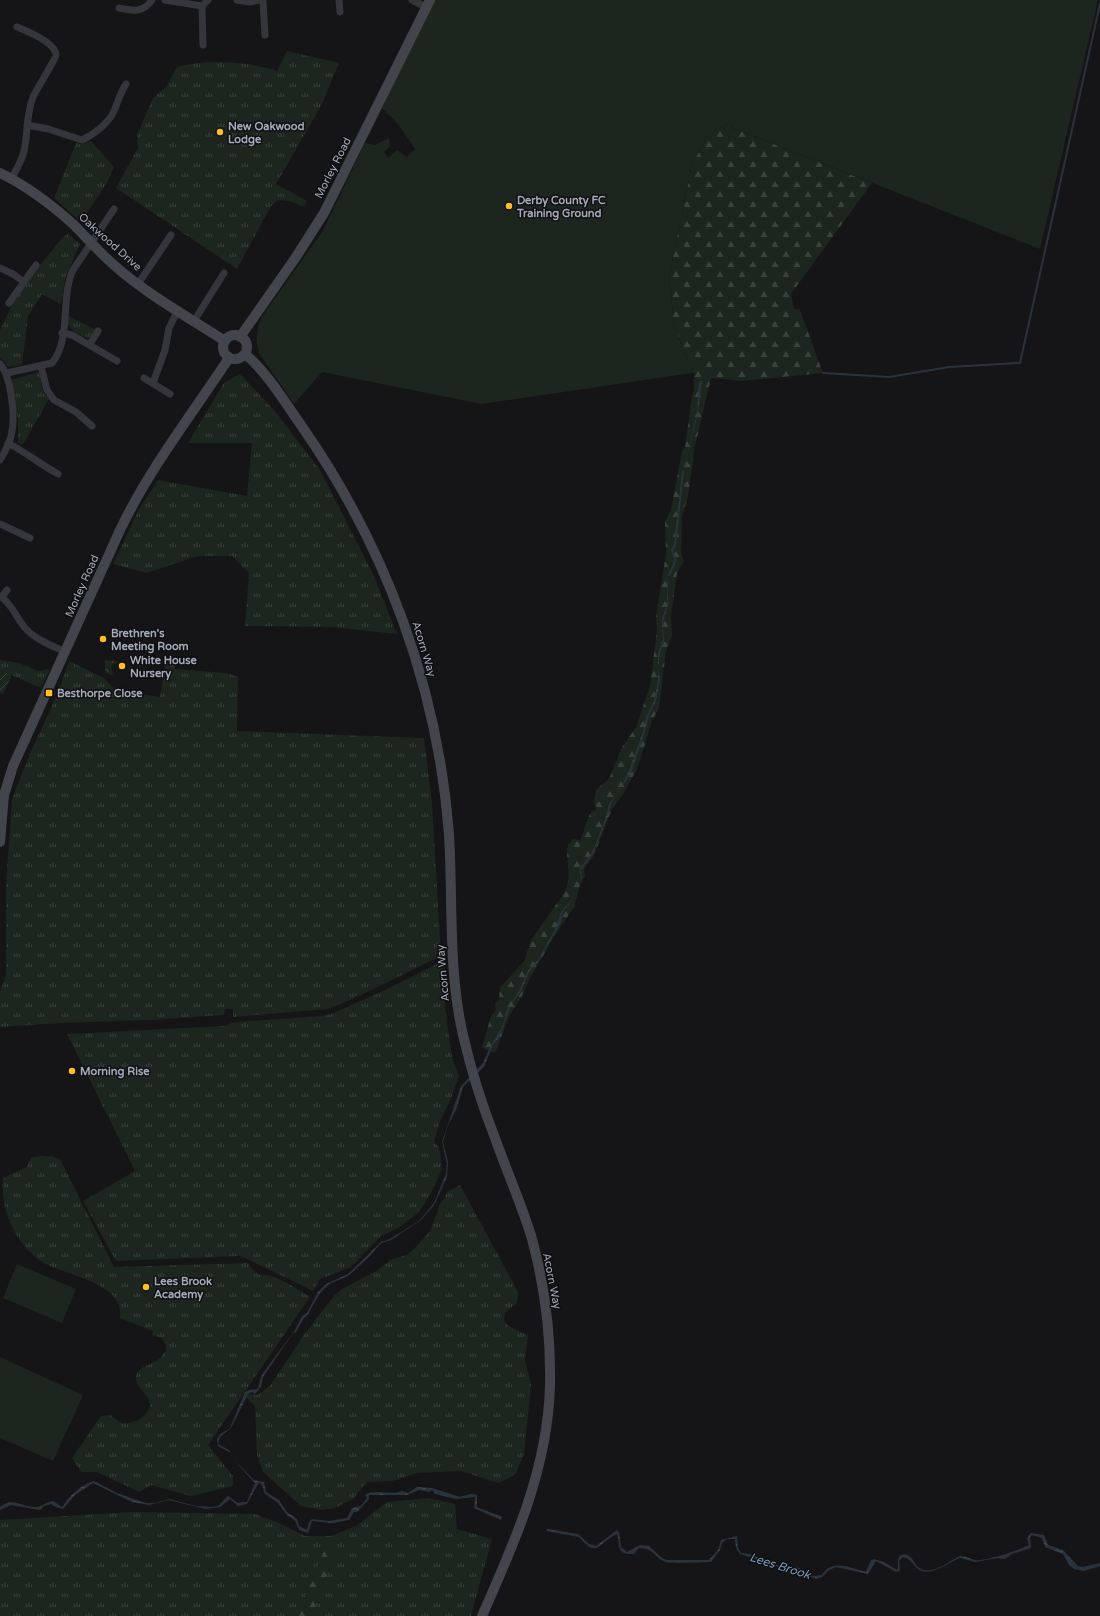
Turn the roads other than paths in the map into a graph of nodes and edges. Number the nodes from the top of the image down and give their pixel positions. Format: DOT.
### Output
graph roads {
  1 [pos="152,0"];
  2 [pos="165,0"];
  3 [pos="208,0"];
  4 [pos="237,0"];
  5 [pos="260,0"];
  6 [pos="264,0"];
  7 [pos="339,0"];
  8 [pos="412,0"];
  9 [pos="428,3"];
  10 [pos="202,6"];
  11 [pos="119,8"];
  12 [pos="340,12"];
  13 [pos="17,27"];
  14 [pos="265,35"];
  15 [pos="204,45"];
  16 [pos="126,84"];
  17 [pos="27,125"];
  18 [pos="0,173"];
  19 [pos="11,179"];
  20 [pos="114,209"];
  21 [pos="171,236"];
  22 [pos="91,244"];
  23 [pos="36,265"];
  24 [pos="0,268"];
  25 [pos="224,273"];
  26 [pos="24,282"];
  27 [pos="138,284"];
  28 [pos="9,302"];
  29 [pos="178,310"];
  30 [pos="194,321"];
  31 [pos="98,331"];
  32 [pos="62,333"];
  33 [pos="240,337"];
  34 [pos="225,341"];
  35 [pos="90,344"];
  36 [pos="245,354"];
  37 [pos="229,358"];
  38 [pos="117,361"];
  39 [pos="0,364"];
  40 [pos="41,366"];
  41 [pos="7,373"];
  42 [pos="144,378"];
  43 [pos="153,383"];
  44 [pos="170,394"];
  45 [pos="92,426"];
  46 [pos="8,443"];
  47 [pos="0,460"];
  48 [pos="58,474"];
  49 [pos="0,524"];
  50 [pos="30,538"];
  51 [pos="7,590"];
  52 [pos="1,596"];
  53 [pos="66,652"];
  54 [pos="0,842"];
  55 [pos="482,1616"];
  1 -- 11 [label="street"];
  2 -- 10 [label="street"];
  3 -- 10 [label="street"];
  4 -- 5 [label="street"];
  6 -- 14 [label="street"];
  7 -- 12 [label="street"];
  8 -- 9 [label="street"];
  9 -- 33 [label="street, Morley Road"];
  10 -- 15 [label="street"];
  13 -- 17 [label="street"];
  16 -- 17 [label="street"];
  17 -- 19 [label="street"];
  18 -- 19 [label="street, Oakwood Drive"];
  19 -- 22 [label="street, Oakwood Drive"];
  20 -- 22 [label="street"];
  21 -- 27 [label="street"];
  22 -- 27 [label="street, Oakwood Drive"];
  22 -- 32 [label="street"];
  23 -- 26 [label="street"];
  24 -- 26 [label="street"];
  25 -- 30 [label="street"];
  26 -- 28 [label="street"];
  27 -- 29 [label="street, Oakwood Drive"];
  29 -- 30 [label="street, Oakwood Drive"];
  29 -- 43 [label="street"];
  30 -- 34 [label="street, Oakwood Drive"];
  31 -- 35 [label="street"];
  32 -- 35 [label="street"];
  32 -- 40 [label="street"];
  33 -- 34 [label="street"];
  33 -- 36 [label="street"];
  34 -- 37 [label="street"];
  35 -- 38 [label="street"];
  36 -- 37 [label="street"];
  36 -- 55 [label="street, Acorn Way"];
  37 -- 53 [label="street, Morley Road"];
  39 -- 41 [label="street"];
  40 -- 41 [label="street"];
  40 -- 45 [label="street"];
  41 -- 46 [label="street"];
  42 -- 43 [label="street"];
  43 -- 44 [label="street"];
  46 -- 47 [label="street"];
  46 -- 48 [label="street"];
  49 -- 50 [label="street"];
  51 -- 52 [label="street"];
  52 -- 53 [label="street"];
  53 -- 54 [label="street, Morley Road"];
}
